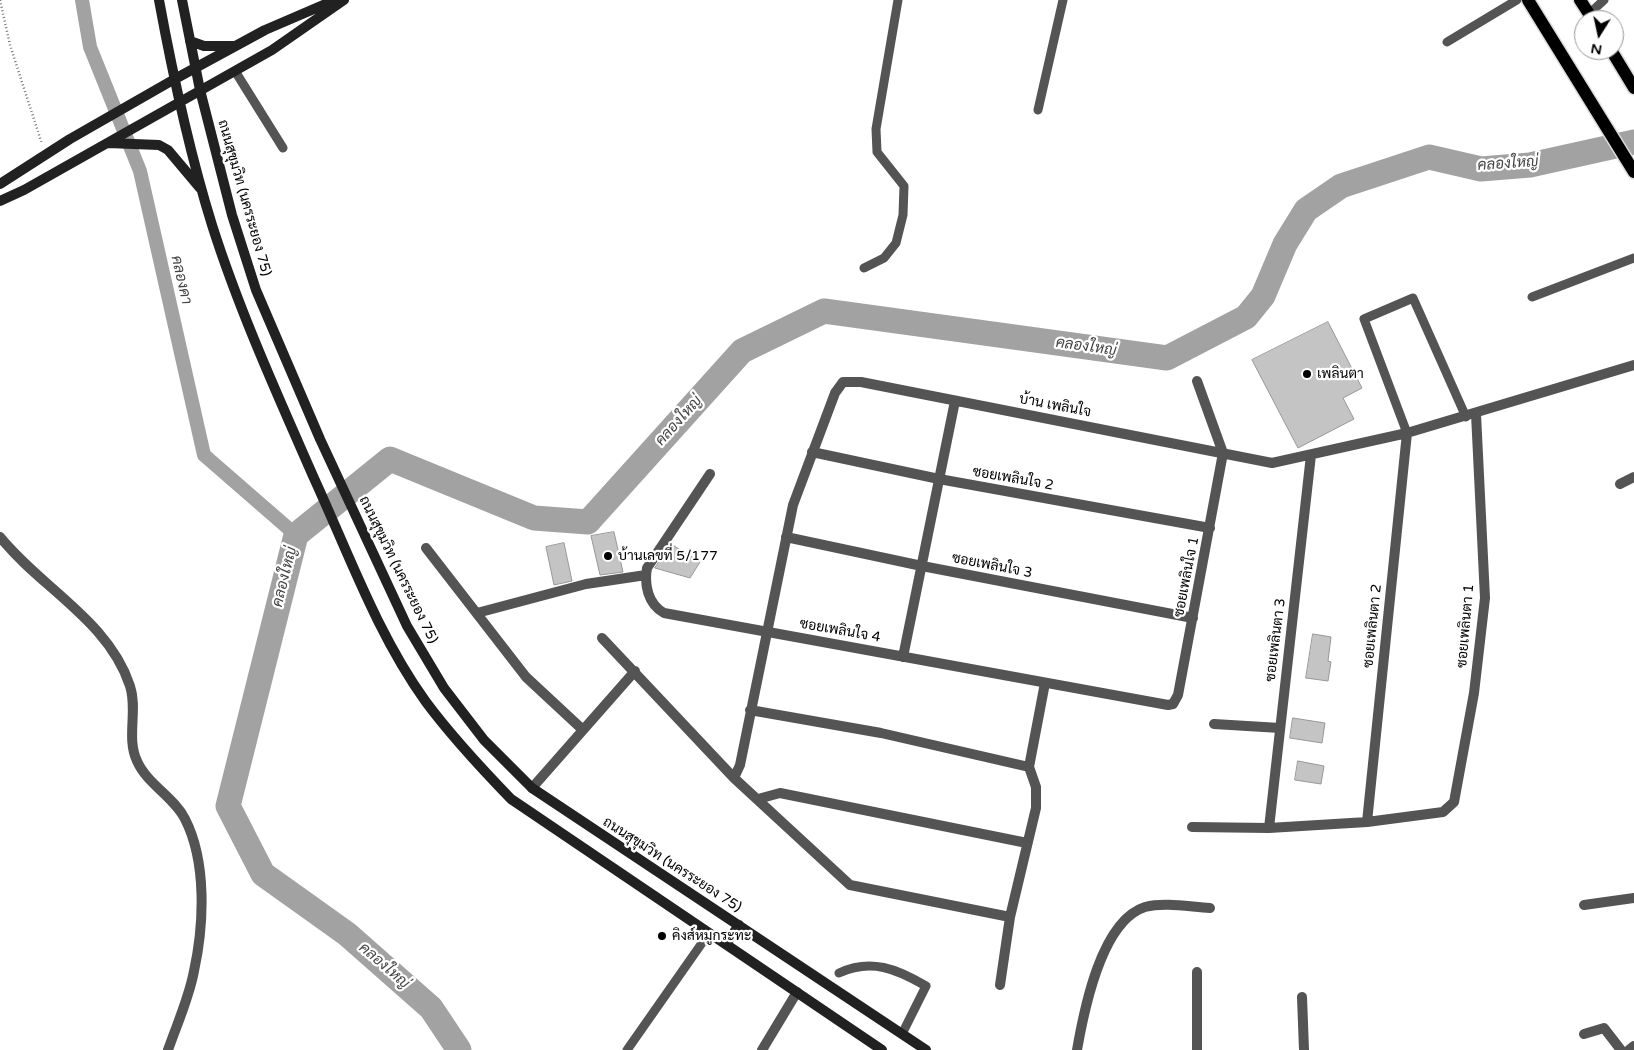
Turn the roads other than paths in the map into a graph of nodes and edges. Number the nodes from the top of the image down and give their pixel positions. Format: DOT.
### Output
graph roads {
  1 [pos="159,0"];
  2 [pos="182,0"];
  3 [pos="335,0"];
  4 [pos="344,0"];
  5 [pos="898,0"];
  6 [pos="1063,0"];
  7 [pos="1517,0"];
  8 [pos="1528,0"];
  9 [pos="1604,0"];
  10 [pos="1596,10"];
  11 [pos="190,41"];
  12 [pos="1447,42"];
  13 [pos="238,45"];
  14 [pos="1618,60"];
  15 [pos="196,69"];
  16 [pos="235,71"];
  17 [pos="173,80"];
  18 [pos="1634,88"];
  19 [pos="200,90"];
  20 [pos="178,101"];
  21 [pos="1038,110"];
  22 [pos="108,143"];
  23 [pos="283,148"];
  24 [pos="1634,172"];
  25 [pos="0,184"];
  26 [pos="202,191"];
  27 [pos="0,200"];
  28 [pos="1634,258"];
  29 [pos="864,268"];
  30 [pos="1532,297"];
  31 [pos="1634,364"];
  32 [pos="1197,381"];
  33 [pos="955,401"];
  34 [pos="1471,415"];
  35 [pos="1407,433"];
  36 [pos="812,452"];
  37 [pos="1222,453"];
  38 [pos="1311,455"];
  39 [pos="710,474"];
  40 [pos="1634,477"];
  41 [pos="939,479"];
  42 [pos="1620,484"];
  43 [pos="1210,528"];
  44 [pos="0,537"];
  45 [pos="786,537"];
  46 [pos="426,548"];
  47 [pos="922,566"];
  48 [pos="646,575"];
  49 [pos="477,613"];
  50 [pos="1193,618"];
  51 [pos="767,632"];
  52 [pos="602,638"];
  53 [pos="903,657"];
  54 [pos="635,671"];
  55 [pos="1045,683"];
  56 [pos="1173,704"];
  57 [pos="750,710"];
  58 [pos="1214,724"];
  59 [pos="1280,728"];
  60 [pos="583,730"];
  61 [pos="1028,767"];
  62 [pos="734,778"];
  63 [pos="532,788"];
  64 [pos="758,799"];
  65 [pos="1367,822"];
  66 [pos="1192,827"];
  67 [pos="1270,828"];
  68 [pos="1027,843"];
  69 [pos="1634,898"];
  70 [pos="1584,905"];
  71 [pos="1210,908"];
  72 [pos="1010,917"];
  73 [pos="739,925"];
  74 [pos="709,933"];
  75 [pos="726,944"];
  76 [pos="1197,972"];
  77 [pos="839,973"];
  78 [pos="1000,985"];
  79 [pos="797,992"];
  80 [pos="1302,997"];
  81 [pos="902,1034"];
  82 [pos="1584,1034"];
  83 [pos="1634,1046"];
  84 [pos="168,1050"];
  85 [pos="627,1050"];
  86 [pos="762,1050"];
  87 [pos="882,1050"];
  88 [pos="926,1050"];
  89 [pos="1077,1050"];
  90 [pos="1197,1050"];
  91 [pos="1304,1050"];
  92 [pos="1621,1050"];
  93 [pos="1629,1050"];
  1 -- 17 [label="street"];
  2 -- 11 [label="street, ถนนสุขุมวิท (นครระยอง 75)"];
  3 -- 13 [label="street"];
  4 -- 16 [label="street"];
  5 -- 29 [label="lane"];
  6 -- 21 [label="lane"];
  7 -- 12 [label="lane"];
  8 -- 24 [label="main road"];
  9 -- 10 [label="lane"];
  11 -- 13 [label="street"];
  11 -- 15 [label="street, ถนนสุขุมวิท (นครระยอง 75)"];
  13 -- 15 [label="street"];
  14 -- 18 [label="main road"];
  15 -- 17 [label="street"];
  15 -- 19 [label="street, ถนนสุขุมวิท (นครระยอง 75)"];
  16 -- 19 [label="street"];
  16 -- 23 [label="lane"];
  17 -- 20 [label="street"];
  17 -- 25 [label="street"];
  19 -- 20 [label="street"];
  19 -- 63 [label="street, ถนนสุขุมวิท (นครระยอง 75)"];
  20 -- 22 [label="street"];
  20 -- 26 [label="street"];
  22 -- 26 [label="street"];
  22 -- 27 [label="street"];
  26 -- 74 [label="street"];
  28 -- 30 [label="lane"];
  31 -- 34 [label="street, บ้าน เพลินใจ"];
  32 -- 37 [label="street"];
  33 -- 36 [label="street, บ้าน เพลินใจ"];
  33 -- 37 [label="street, บ้าน เพลินใจ"];
  33 -- 41 [label="street"];
  34 -- 35 [label="street, บ้าน เพลินใจ"];
  34 -- 35 [label="lane"];
  34 -- 65 [label="street, ซอยเพลินตา 1"];
  35 -- 38 [label="street, บ้าน เพลินใจ"];
  35 -- 65 [label="street, ซอยเพลินตา 2"];
  36 -- 41 [label="street, ซอยเพลินใจ 2"];
  36 -- 45 [label="street"];
  37 -- 38 [label="street, บ้าน เพลินใจ"];
  37 -- 43 [label="street, ซอยเพลินใจ 1"];
  38 -- 59 [label="street, ซอยเพลินตา 3"];
  39 -- 48 [label="street"];
  40 -- 42 [label="street"];
  41 -- 43 [label="street, ซอยเพลินใจ 2"];
  41 -- 47 [label="street"];
  43 -- 50 [label="street, ซอยเพลินใจ 1"];
  44 -- 84 [label="street"];
  45 -- 47 [label="street, ซอยเพลินใจ 3"];
  45 -- 51 [label="street"];
  46 -- 49 [label="street"];
  47 -- 50 [label="street, ซอยเพลินใจ 3"];
  47 -- 53 [label="street"];
  48 -- 49 [label="street"];
  48 -- 51 [label="street, ซอยเพลินใจ 4"];
  49 -- 60 [label="street"];
  50 -- 56 [label="street, ซอยเพลินใจ 1"];
  51 -- 53 [label="street, ซอยเพลินใจ 4"];
  51 -- 57 [label="street"];
  52 -- 54 [label="street"];
  53 -- 55 [label="street, ซอยเพลินใจ 4"];
  54 -- 60 [label="street"];
  54 -- 62 [label="street"];
  55 -- 56 [label="street, ซอยเพลินใจ 4"];
  55 -- 61 [label="street"];
  57 -- 61 [label="street"];
  57 -- 62 [label="street"];
  58 -- 59 [label="street"];
  59 -- 67 [label="street, ซอยเพลินตา 3"];
  60 -- 63 [label="street"];
  61 -- 68 [label="street"];
  62 -- 64 [label="street"];
  63 -- 73 [label="street, ถนนสุขุมวิท (นครระยอง 75)"];
  64 -- 68 [label="street"];
  64 -- 72 [label="street"];
  65 -- 67 [label="street"];
  66 -- 67 [label="street"];
  68 -- 72 [label="street"];
  69 -- 70 [label="street"];
  71 -- 89 [label="street"];
  72 -- 78 [label="street"];
  73 -- 75 [label="street"];
  73 -- 81 [label="street, ถนนสุขุมวิท (นครระยอง 75)"];
  74 -- 75 [label="street"];
  74 -- 85 [label="lane"];
  75 -- 79 [label="street"];
  76 -- 90 [label="street"];
  77 -- 81 [label="lane"];
  79 -- 86 [label="street"];
  79 -- 87 [label="street"];
  80 -- 91 [label="street"];
  81 -- 88 [label="street, ถนนสุขุมวิท (นครระยอง 75)"];
  82 -- 92 [label="street"];
  83 -- 93 [label="street"];
}
